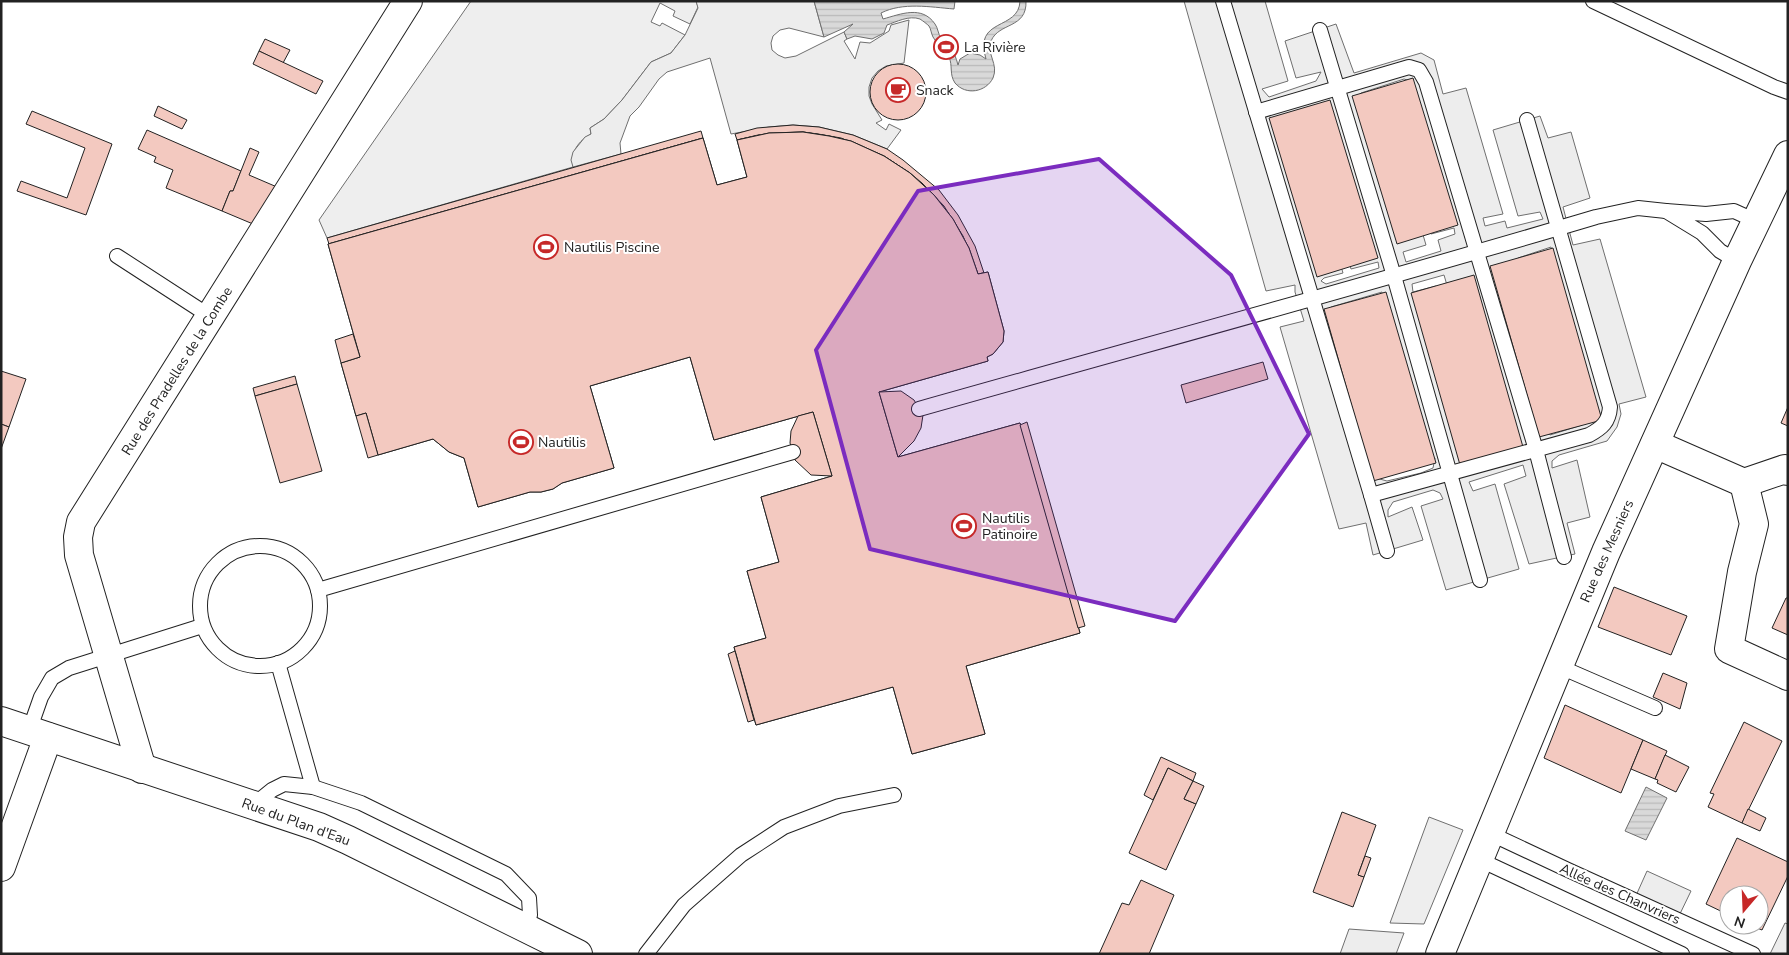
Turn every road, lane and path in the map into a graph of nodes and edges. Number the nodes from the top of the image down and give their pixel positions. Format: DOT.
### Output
graph roads {
  1 [pos="408,1"];
  2 [pos="1223,1"];
  3 [pos="1593,1"];
  4 [pos="1320,30"];
  5 [pos="1337,89"];
  6 [pos="1788,92"];
  7 [pos="1256,112"];
  8 [pos="1527,120"];
  9 [pos="1788,155"];
  10 [pos="1666,211"];
  11 [pos="1756,221"];
  12 [pos="1558,228"];
  13 [pos="1477,252"];
  14 [pos="117,256"];
  15 [pos="1737,261"];
  16 [pos="1394,276"];
  17 [pos="1313,300"];
  18 [pos="211,317"];
  19 [pos="919,409"];
  20 [pos="1655,444"];
  21 [pos="1536,450"];
  22 [pos="793,452"];
  23 [pos="1788,471"];
  24 [pos="1451,474"];
  25 [pos="1744,483"];
  26 [pos="1371,496"];
  27 [pos="1387,551"];
  28 [pos="1564,557"];
  29 [pos="1480,580"];
  30 [pos="318,590"];
  31 [pos="202,626"];
  32 [pos="108,656"];
  33 [pos="278,663"];
  34 [pos="1558,666"];
  35 [pos="1788,676"];
  36 [pos="1655,708"];
  37 [pos="1,721"];
  38 [pos="39,734"];
  39 [pos="142,769"];
  40 [pos="313,787"];
  41 [pos="894,795"];
  42 [pos="252,806"];
  43 [pos="1489,833"];
  44 [pos="1478,859"];
  45 [pos="1,867"];
  46 [pos="525,927"];
  47 [pos="578,954"];
  48 [pos="646,954"];
  49 [pos="1440,954"];
  50 [pos="1682,954"];
  51 [pos="1752,954"];
  1 -- 18 [label="street, Rue des Pradelles de la Combe"];
  2 -- 7 [label="lane"];
  3 -- 6 [label="lane"];
  4 -- 5 [label="lane"];
  5 -- 7 [label="lane"];
  5 -- 13 [label="lane"];
  5 -- 16 [label="lane"];
  7 -- 17 [label="lane"];
  8 -- 12 [label="lane"];
  9 -- 11 [label="street, Rue des Mesniers"];
  10 -- 11 [label="lane"];
  10 -- 12 [label="lane"];
  10 -- 15 [label="lane"];
  11 -- 15 [label="street, Rue des Mesniers"];
  12 -- 13 [label="lane"];
  12 -- 21 [label="lane"];
  13 -- 16 [label="lane"];
  13 -- 21 [label="lane"];
  14 -- 18 [label="lane"];
  15 -- 20 [label="street, Rue des Mesniers"];
  16 -- 17 [label="lane"];
  16 -- 24 [label="lane"];
  17 -- 19 [label="lane"];
  17 -- 26 [label="lane"];
  18 -- 32 [label="street, Rue des Pradelles de la Combe"];
  20 -- 25 [label="street"];
  20 -- 34 [label="street, Rue des Mesniers"];
  21 -- 24 [label="lane"];
  21 -- 28 [label="lane"];
  22 -- 30 [label="lane"];
  23 -- 25 [label="street"];
  24 -- 26 [label="lane"];
  24 -- 29 [label="lane"];
  25 -- 35 [label="street"];
  26 -- 27 [label="lane"];
  30 -- 31 [label="lane"];
  30 -- 33 [label="lane"];
  31 -- 32 [label="lane"];
  31 -- 33 [label="lane"];
  32 -- 38 [label="lane"];
  32 -- 39 [label="street, Rue des Pradelles de la Combe"];
  33 -- 40 [label="lane"];
  34 -- 36 [label="lane"];
  34 -- 43 [label="street, Rue des Mesniers"];
  37 -- 38 [label="street, Rue du Plan d'Eau"];
  38 -- 39 [label="street, Rue du Plan d'Eau"];
  38 -- 45 [label="street"];
  39 -- 42 [label="street, Rue du Plan d'Eau"];
  40 -- 42 [label="lane"];
  40 -- 46 [label="lane"];
  41 -- 48 [label="lane"];
  42 -- 46 [label="street, Rue du Plan d'Eau"];
  43 -- 44 [label="street, Rue des Mesniers"];
  43 -- 51 [label="lane, Allée des Chanvriers"];
  44 -- 49 [label="street, Rue des Mesniers"];
  44 -- 50 [label="lane"];
  46 -- 47 [label="street, Rue du Plan d'Eau"];
}
